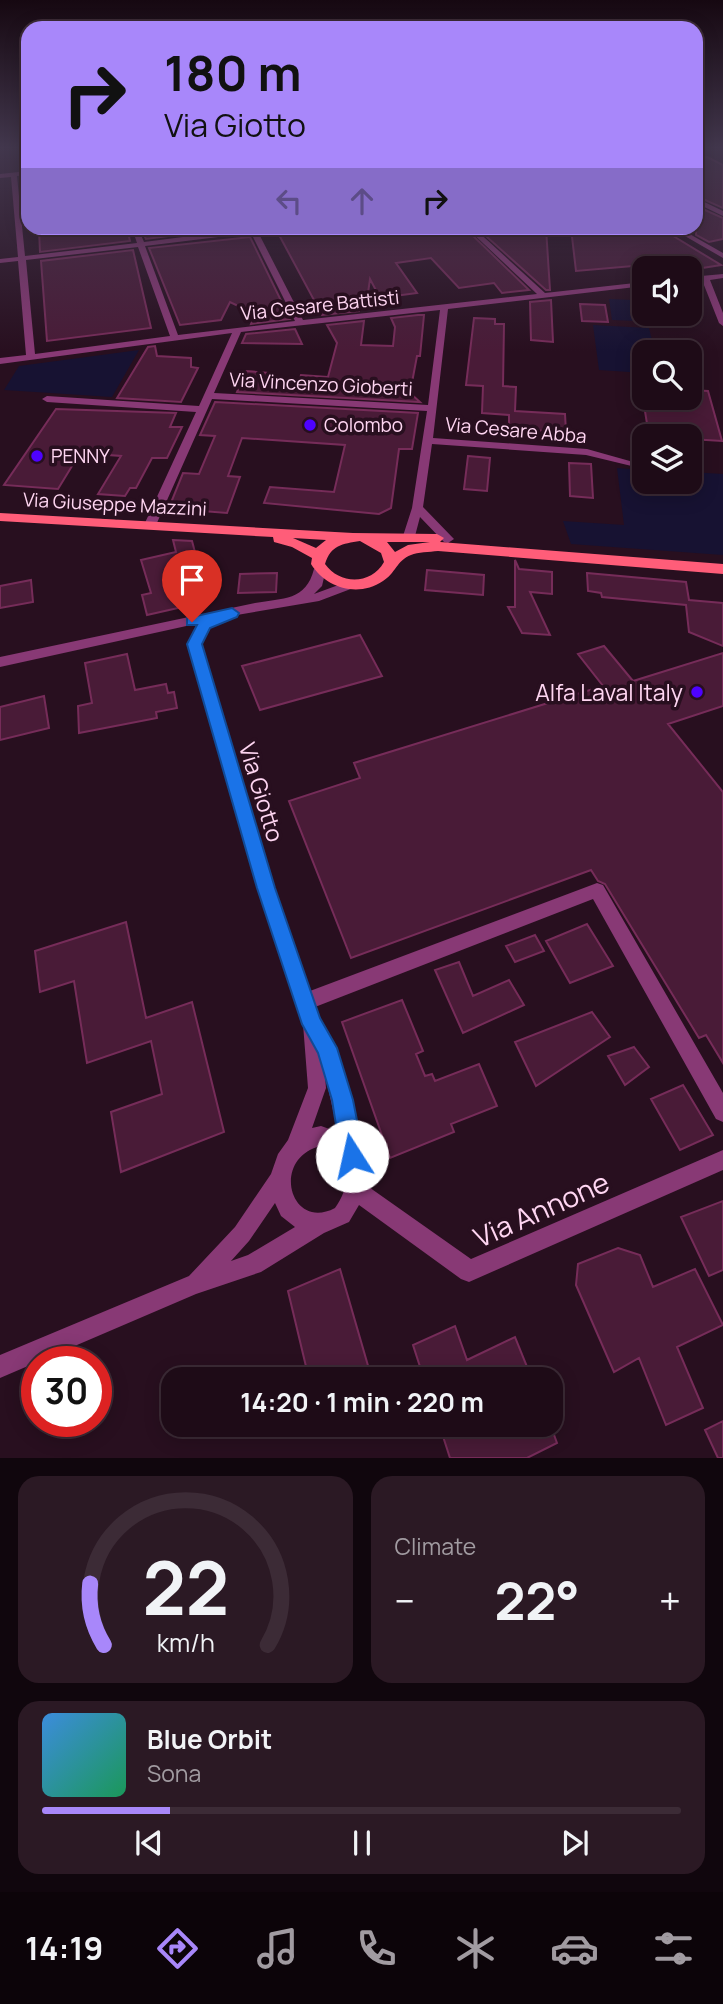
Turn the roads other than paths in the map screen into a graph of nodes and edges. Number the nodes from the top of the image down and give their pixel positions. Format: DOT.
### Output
graph roads {
  1 [pos="18,215"];
  2 [pos="138,235"];
  3 [pos="210,235"];
  4 [pos="256,235"];
  5 [pos="478,235"];
  6 [pos="686,235"];
  7 [pos="141,243"];
  8 [pos="723,256"];
  9 [pos="23,258"];
  10 [pos="0,261"];
  11 [pos="723,276"];
  12 [pos="702,277"];
  13 [pos="705,277"];
  14 [pos="632,285"];
  15 [pos="543,295"];
  16 [pos="444,307"];
  17 [pos="300,323"];
  18 [pos="723,323"];
  19 [pos="238,330"];
  20 [pos="176,338"];
  21 [pos="31,357"];
  22 [pos="0,361"];
  23 [pos="209,396"];
  24 [pos="47,398"];
  25 [pos="431,408"];
  26 [pos="202,409"];
  27 [pos="428,441"];
  28 [pos="632,464"];
  29 [pos="417,508"];
  30 [pos="0,517"];
  31 [pos="150,525"];
  32 [pos="227,530"];
  33 [pos="409,536"];
  34 [pos="349,537"];
  35 [pos="365,538"];
  36 [pos="448,539"];
  37 [pos="391,559"];
  38 [pos="593,559"];
  39 [pos="319,563"];
  40 [pos="723,569"];
  41 [pos="352,584"];
  42 [pos="291,601"];
  43 [pos="232,613"];
  44 [pos="141,633"];
  45 [pos="195,644"];
  46 [pos="0,662"];
  47 [pos="304,1002"];
  48 [pos="312,1024"];
  49 [pos="723,1112"];
  50 [pos="297,1144"];
  51 [pos="352,1156"];
  52 [pos="723,1160"];
  53 [pos="279,1181"];
  54 [pos="356,1191"];
  55 [pos="319,1224"];
  56 [pos="195,1284"];
  57 [pos="0,1367"];
  1 -- 9 [label="street"];
  2 -- 7 [label="street"];
  3 -- 7 [label="street"];
  4 -- 17 [label="street"];
  5 -- 15 [label="street"];
  6 -- 8 [label="street"];
  7 -- 9 [label="street"];
  7 -- 20 [label="street"];
  9 -- 10 [label="street"];
  9 -- 21 [label="street"];
  11 -- 13 [label="street"];
  12 -- 13 [label="street"];
  13 -- 18 [label="street"];
  14 -- 15 [label="street, Via Cesare Battisti"];
  15 -- 16 [label="street, Via Cesare Battisti"];
  16 -- 17 [label="street, Via Cesare Battisti"];
  16 -- 25 [label="street, Via Cesare Abba"];
  17 -- 19 [label="street, Via Cesare Battisti"];
  19 -- 20 [label="street, Via Cesare Battisti"];
  19 -- 23 [label="street"];
  20 -- 21 [label="street, Via Cesare Battisti"];
  21 -- 22 [label="street, Via Cesare Battisti"];
  23 -- 25 [label="street, Via Vincenzo Gioberti"];
  23 -- 26 [label="street"];
  24 -- 26 [label="street"];
  25 -- 27 [label="street, Via Cesare Abba"];
  26 -- 31 [label="street"];
  27 -- 28 [label="street, Via Cesare Abba"];
  27 -- 29 [label="street, Via Cesare Abba"];
  29 -- 33 [label="street, Via Cesare Abba"];
  29 -- 36 [label="street"];
  30 -- 31 [label="main road, Via Giuseppe Mazzini"];
  31 -- 32 [label="main road, Via Giuseppe Mazzini"];
  32 -- 34 [label="main road, Via Giuseppe Mazzini"];
  32 -- 39 [label="main road, Via Giuseppe Mazzini"];
  33 -- 35 [label="main road"];
  33 -- 36 [label="main road"];
  34 -- 35 [label="main road"];
  34 -- 39 [label="main road"];
  35 -- 37 [label="main road"];
  36 -- 38 [label="main road"];
  37 -- 38 [label="main road"];
  37 -- 41 [label="main road"];
  38 -- 40 [label="main road"];
  39 -- 41 [label="main road"];
  39 -- 42 [label="street"];
  41 -- 42 [label="street"];
  42 -- 43 [label="street"];
  43 -- 44 [label="street"];
  43 -- 45 [label="street"];
  44 -- 45 [label="street"];
  44 -- 46 [label="street"];
  45 -- 47 [label="street, Via Giotto"];
  47 -- 48 [label="street, Via Giotto"];
  47 -- 49 [label="street"];
  48 -- 50 [label="street, Via Giotto"];
  48 -- 51 [label="street, Via Giotto"];
  50 -- 51 [label="street"];
  50 -- 53 [label="street"];
  51 -- 54 [label="street"];
  52 -- 54 [label="street, Via Annone"];
  53 -- 55 [label="street"];
  53 -- 56 [label="street"];
  54 -- 55 [label="street"];
  55 -- 56 [label="street"];
  56 -- 57 [label="street"];
}
